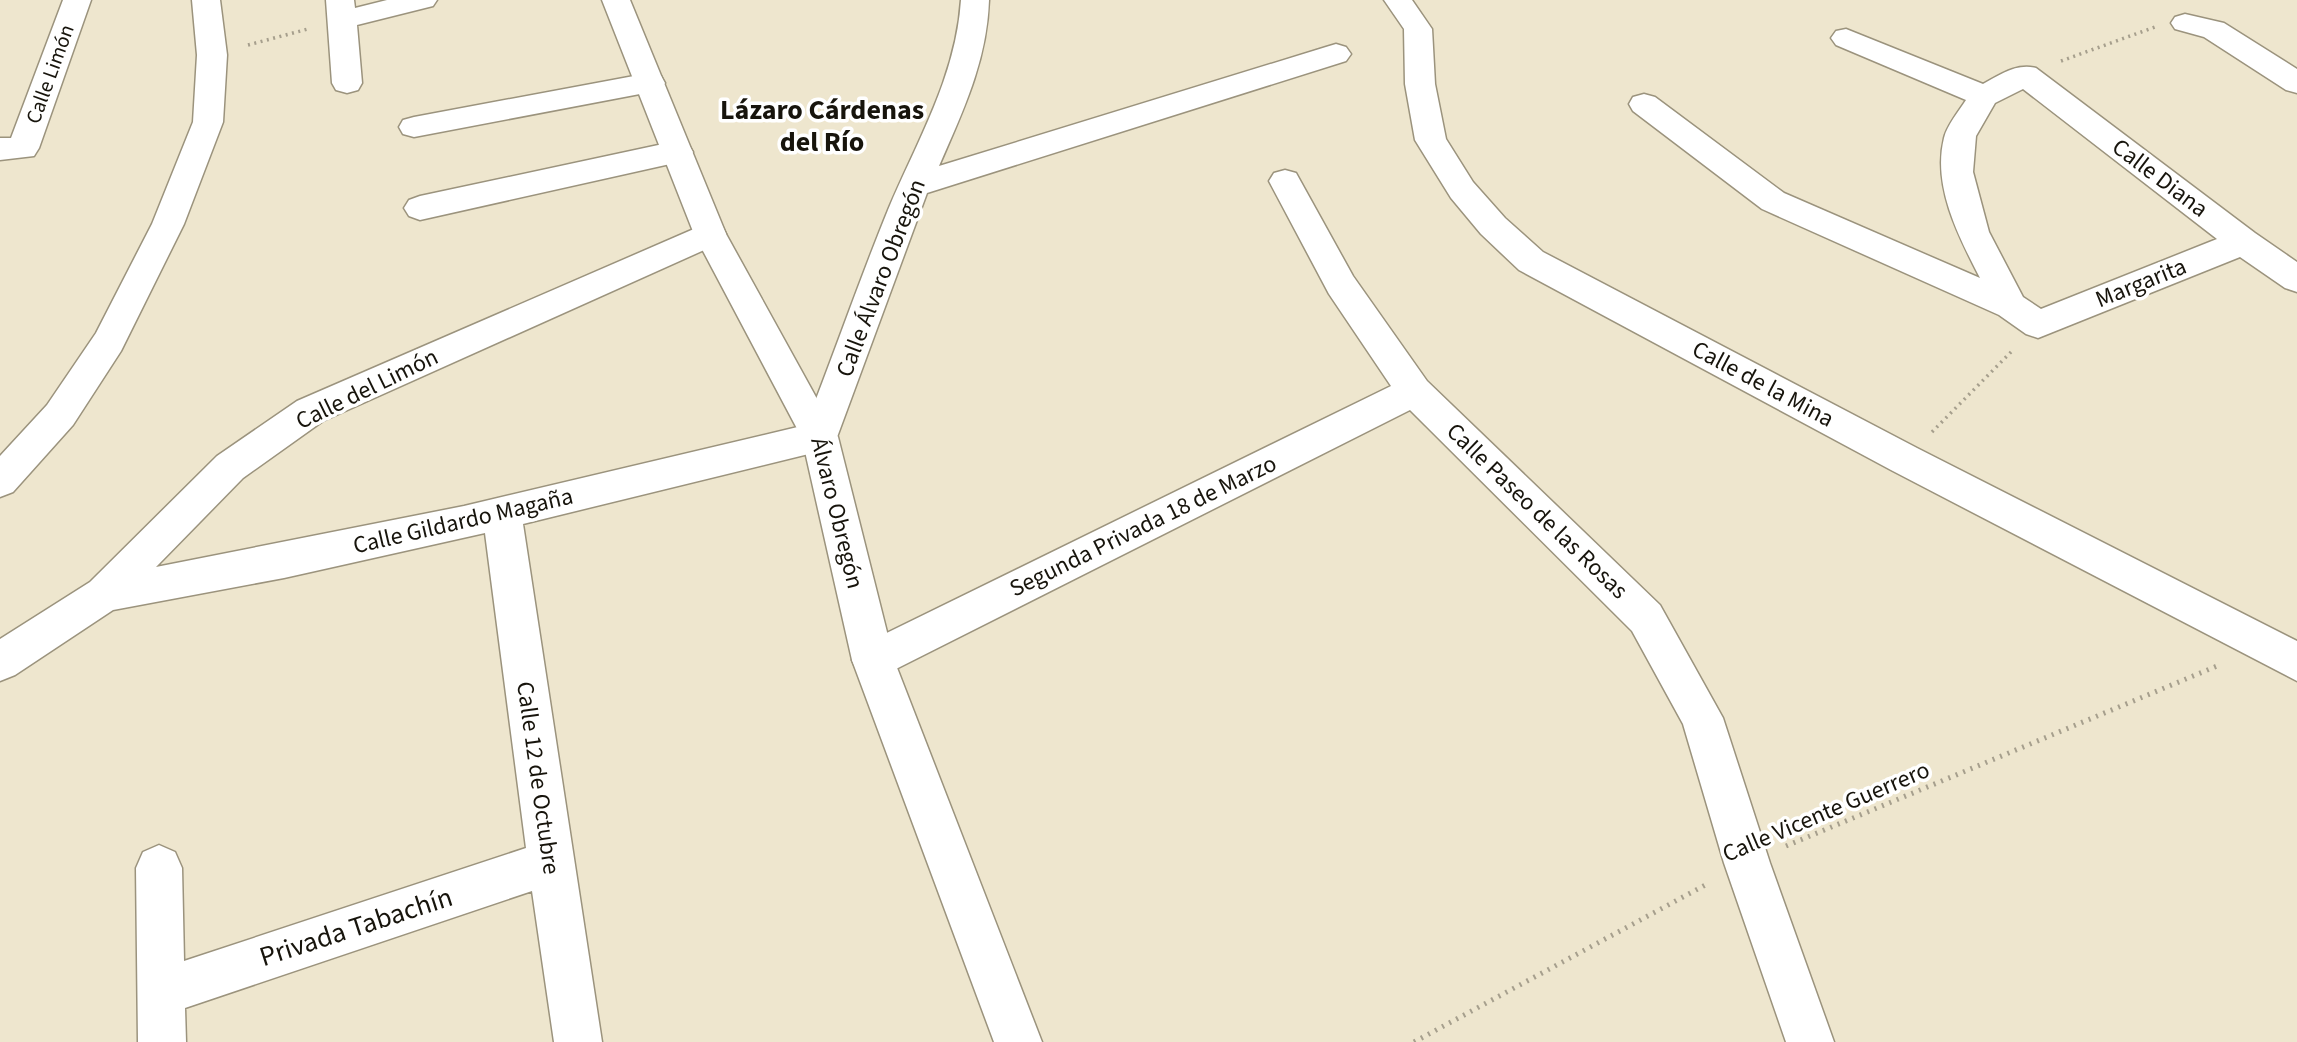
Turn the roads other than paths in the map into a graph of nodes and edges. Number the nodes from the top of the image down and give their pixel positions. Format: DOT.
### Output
graph roads {
  1 [pos="77,0"];
  2 [pos="206,0"];
  3 [pos="423,0"];
  4 [pos="616,0"];
  5 [pos="975,0"];
  6 [pos="1398,0"];
  7 [pos="341,10"];
  8 [pos="2185,23"];
  9 [pos="1846,38"];
  10 [pos="1336,54"];
  11 [pos="347,83"];
  12 [pos="650,83"];
  13 [pos="2297,83"];
  14 [pos="1984,96"];
  15 [pos="1644,104"];
  16 [pos="414,127"];
  17 [pos="11,149"];
  18 [pos="677,152"];
  19 [pos="1285,181"];
  20 [pos="915,185"];
  21 [pos="420,208"];
  22 [pos="710,234"];
  23 [pos="2243,242"];
  24 [pos="2297,279"];
  25 [pos="2025,316"];
  26 [pos="1413,391"];
  27 [pos="820,436"];
  28 [pos="0,481"];
  29 [pos="502,514"];
  30 [pos="104,594"];
  31 [pos="2282,653"];
  32 [pos="873,660"];
  33 [pos="0,662"];
  34 [pos="550,862"];
  35 [pos="159,868"];
  36 [pos="162,992"];
  37 [pos="162,1042"];
  38 [pos="578,1042"];
  39 [pos="1018,1042"];
  40 [pos="1810,1042"];
  1 -- 17 [label="street, Calle Limón"];
  2 -- 28 [label="street"];
  3 -- 7 [label="street"];
  4 -- 12 [label="street, Álvaro Obregón"];
  5 -- 20 [label="street, Calle Álvaro Obregón"];
  6 -- 31 [label="street, Calle de la Mina"];
  7 -- 11 [label="street"];
  8 -- 13 [label="street"];
  9 -- 14 [label="street"];
  10 -- 20 [label="street"];
  12 -- 16 [label="street"];
  12 -- 18 [label="street, Álvaro Obregón"];
  14 -- 23 [label="street, Calle Diana"];
  14 -- 25 [label="street"];
  15 -- 25 [label="street"];
  18 -- 21 [label="street"];
  18 -- 22 [label="street, Álvaro Obregón"];
  19 -- 26 [label="street, Calle Paseo de las Rosas"];
  20 -- 27 [label="street, Calle Álvaro Obregón"];
  22 -- 27 [label="street, Álvaro Obregón"];
  22 -- 30 [label="street, Calle del Limón"];
  23 -- 24 [label="street, Calle Diana"];
  23 -- 25 [label="street, Margarita"];
  26 -- 32 [label="street, Segunda Privada 18 de Marzo"];
  26 -- 40 [label="street, Calle Paseo de las Rosas"];
  27 -- 29 [label="street, Calle Gildardo Magaña"];
  27 -- 32 [label="street, Álvaro Obregón"];
  29 -- 30 [label="street, Calle Gildardo Magaña"];
  29 -- 34 [label="street, Calle 12 de Octubre"];
  30 -- 33 [label="street, Calle del Limón"];
  32 -- 39 [label="street, Álvaro Obregón"];
  34 -- 36 [label="street, Privada Tabachín"];
  34 -- 38 [label="street, Calle 12 de Octubre"];
  35 -- 36 [label="street"];
  36 -- 37 [label="street"];
}
